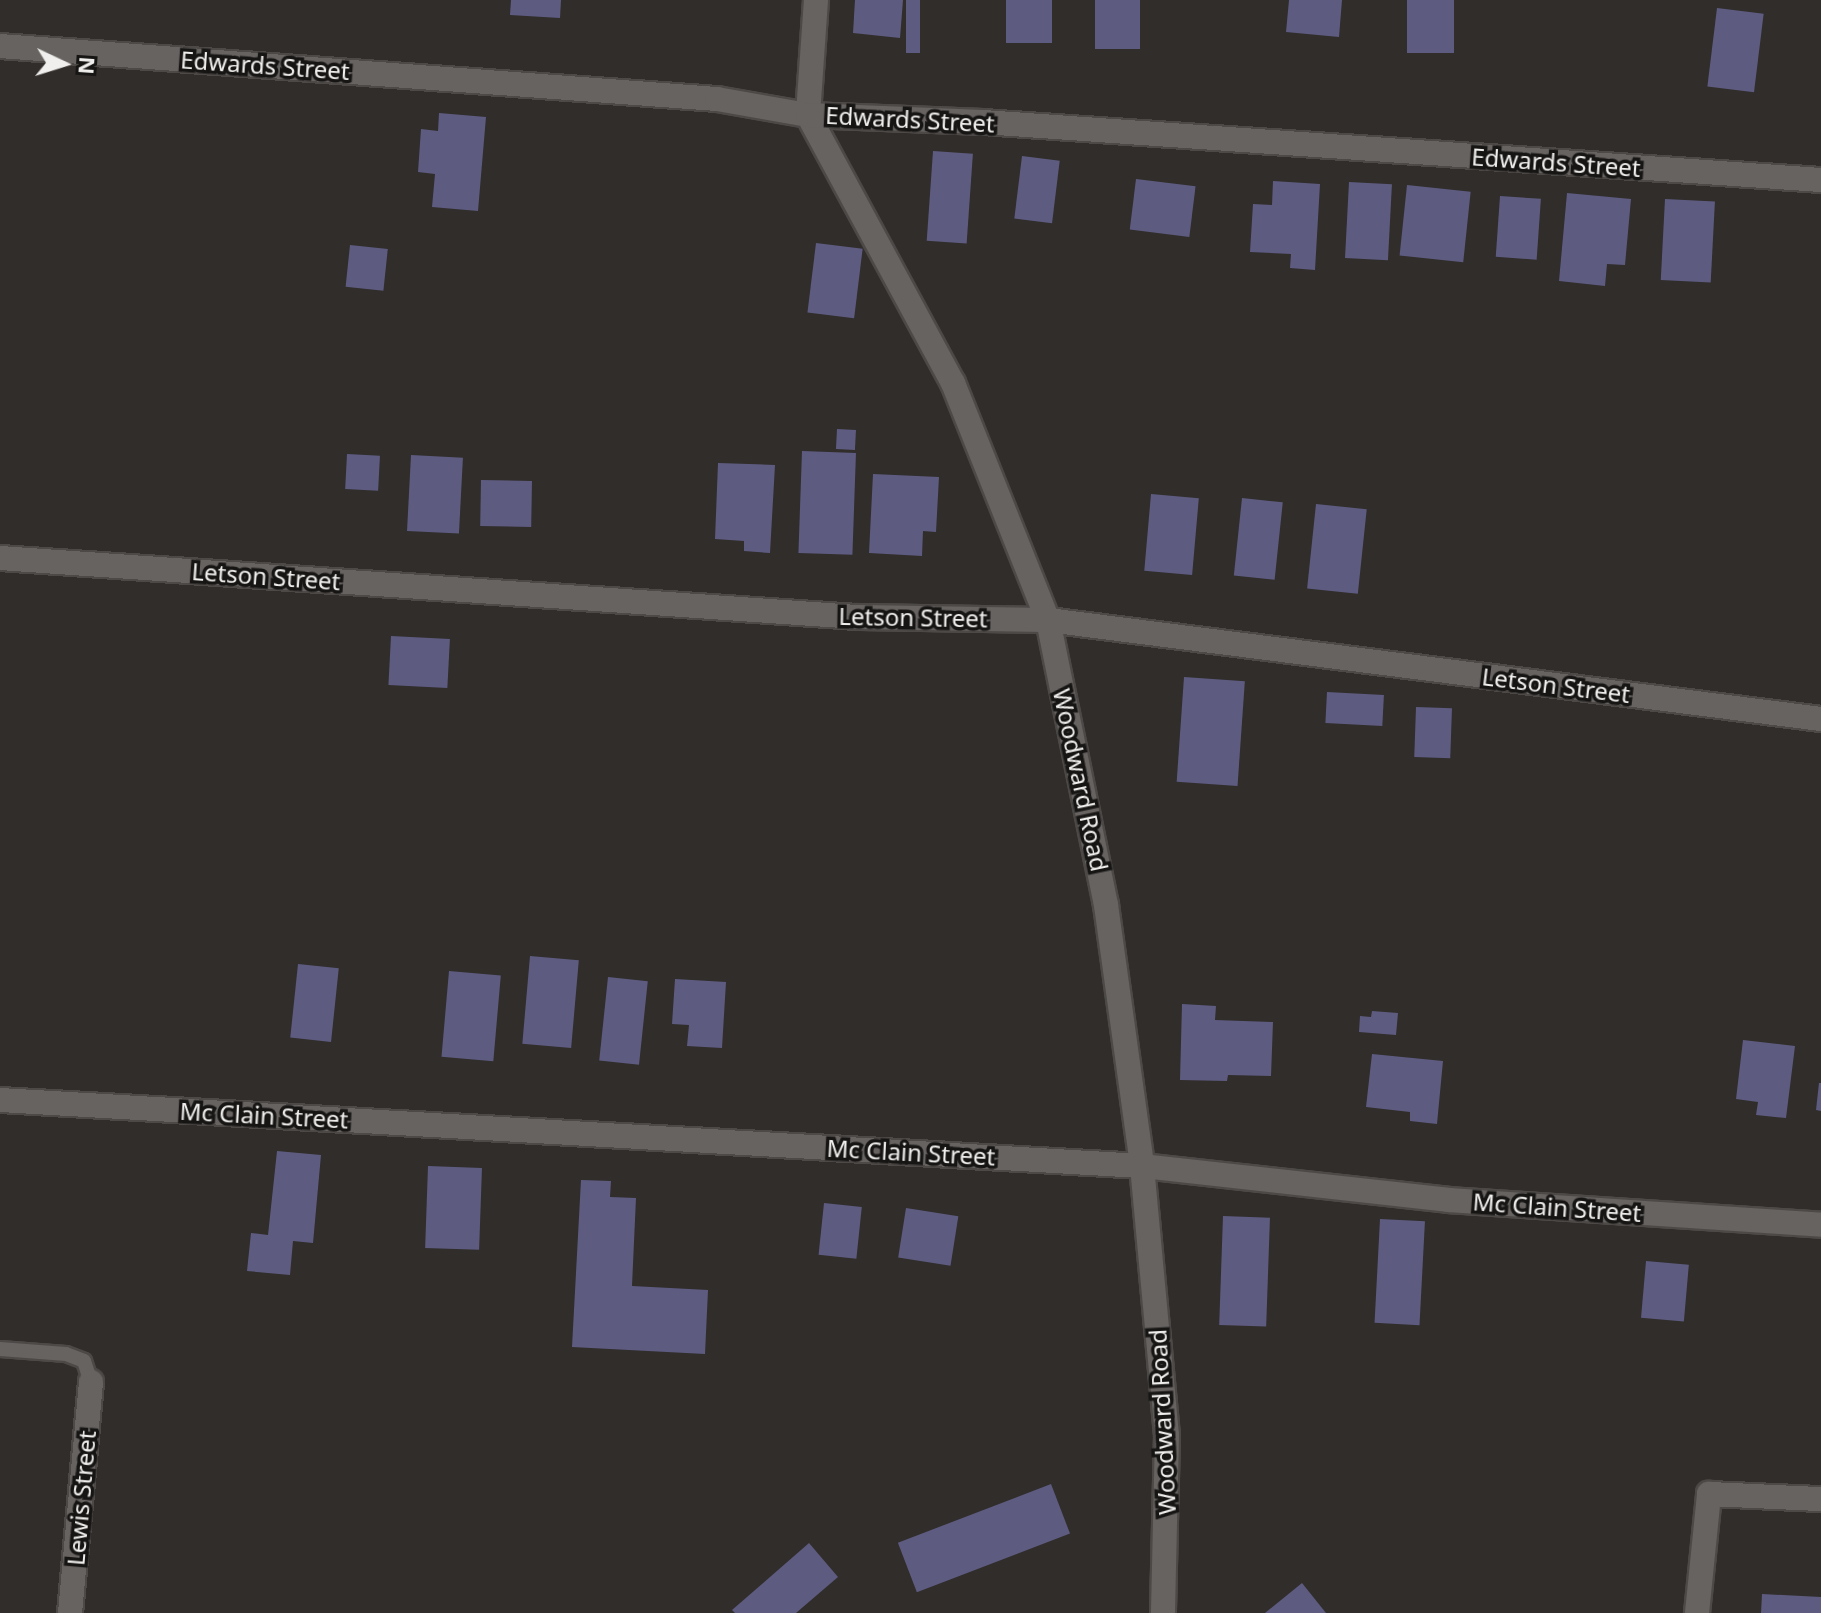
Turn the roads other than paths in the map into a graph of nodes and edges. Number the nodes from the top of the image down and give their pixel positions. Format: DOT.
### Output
graph roads {
  1 [pos="816,0"];
  2 [pos="0,46"];
  3 [pos="808,115"];
  4 [pos="1821,180"];
  5 [pos="0,558"];
  6 [pos="1048,620"];
  7 [pos="1821,719"];
  8 [pos="0,1100"];
  9 [pos="1142,1166"];
  10 [pos="1821,1225"];
  11 [pos="0,1349"];
  12 [pos="91,1382"];
  13 [pos="1821,1499"];
  14 [pos="70,1613"];
  15 [pos="1163,1613"];
  16 [pos="1697,1613"];
  1 -- 3 [label="street"];
  2 -- 3 [label="street, Edwards Street"];
  3 -- 4 [label="street, Edwards Street"];
  3 -- 6 [label="street, Woodward Road"];
  5 -- 6 [label="street, Letson Street"];
  6 -- 7 [label="street, Letson Street"];
  6 -- 9 [label="street, Woodward Road"];
  8 -- 9 [label="street, Mc Clain Street"];
  9 -- 10 [label="street, Mc Clain Street"];
  9 -- 15 [label="street, Woodward Road"];
  11 -- 12 [label="lane"];
  12 -- 14 [label="street, Lewis Street"];
  13 -- 16 [label="street"];
}
